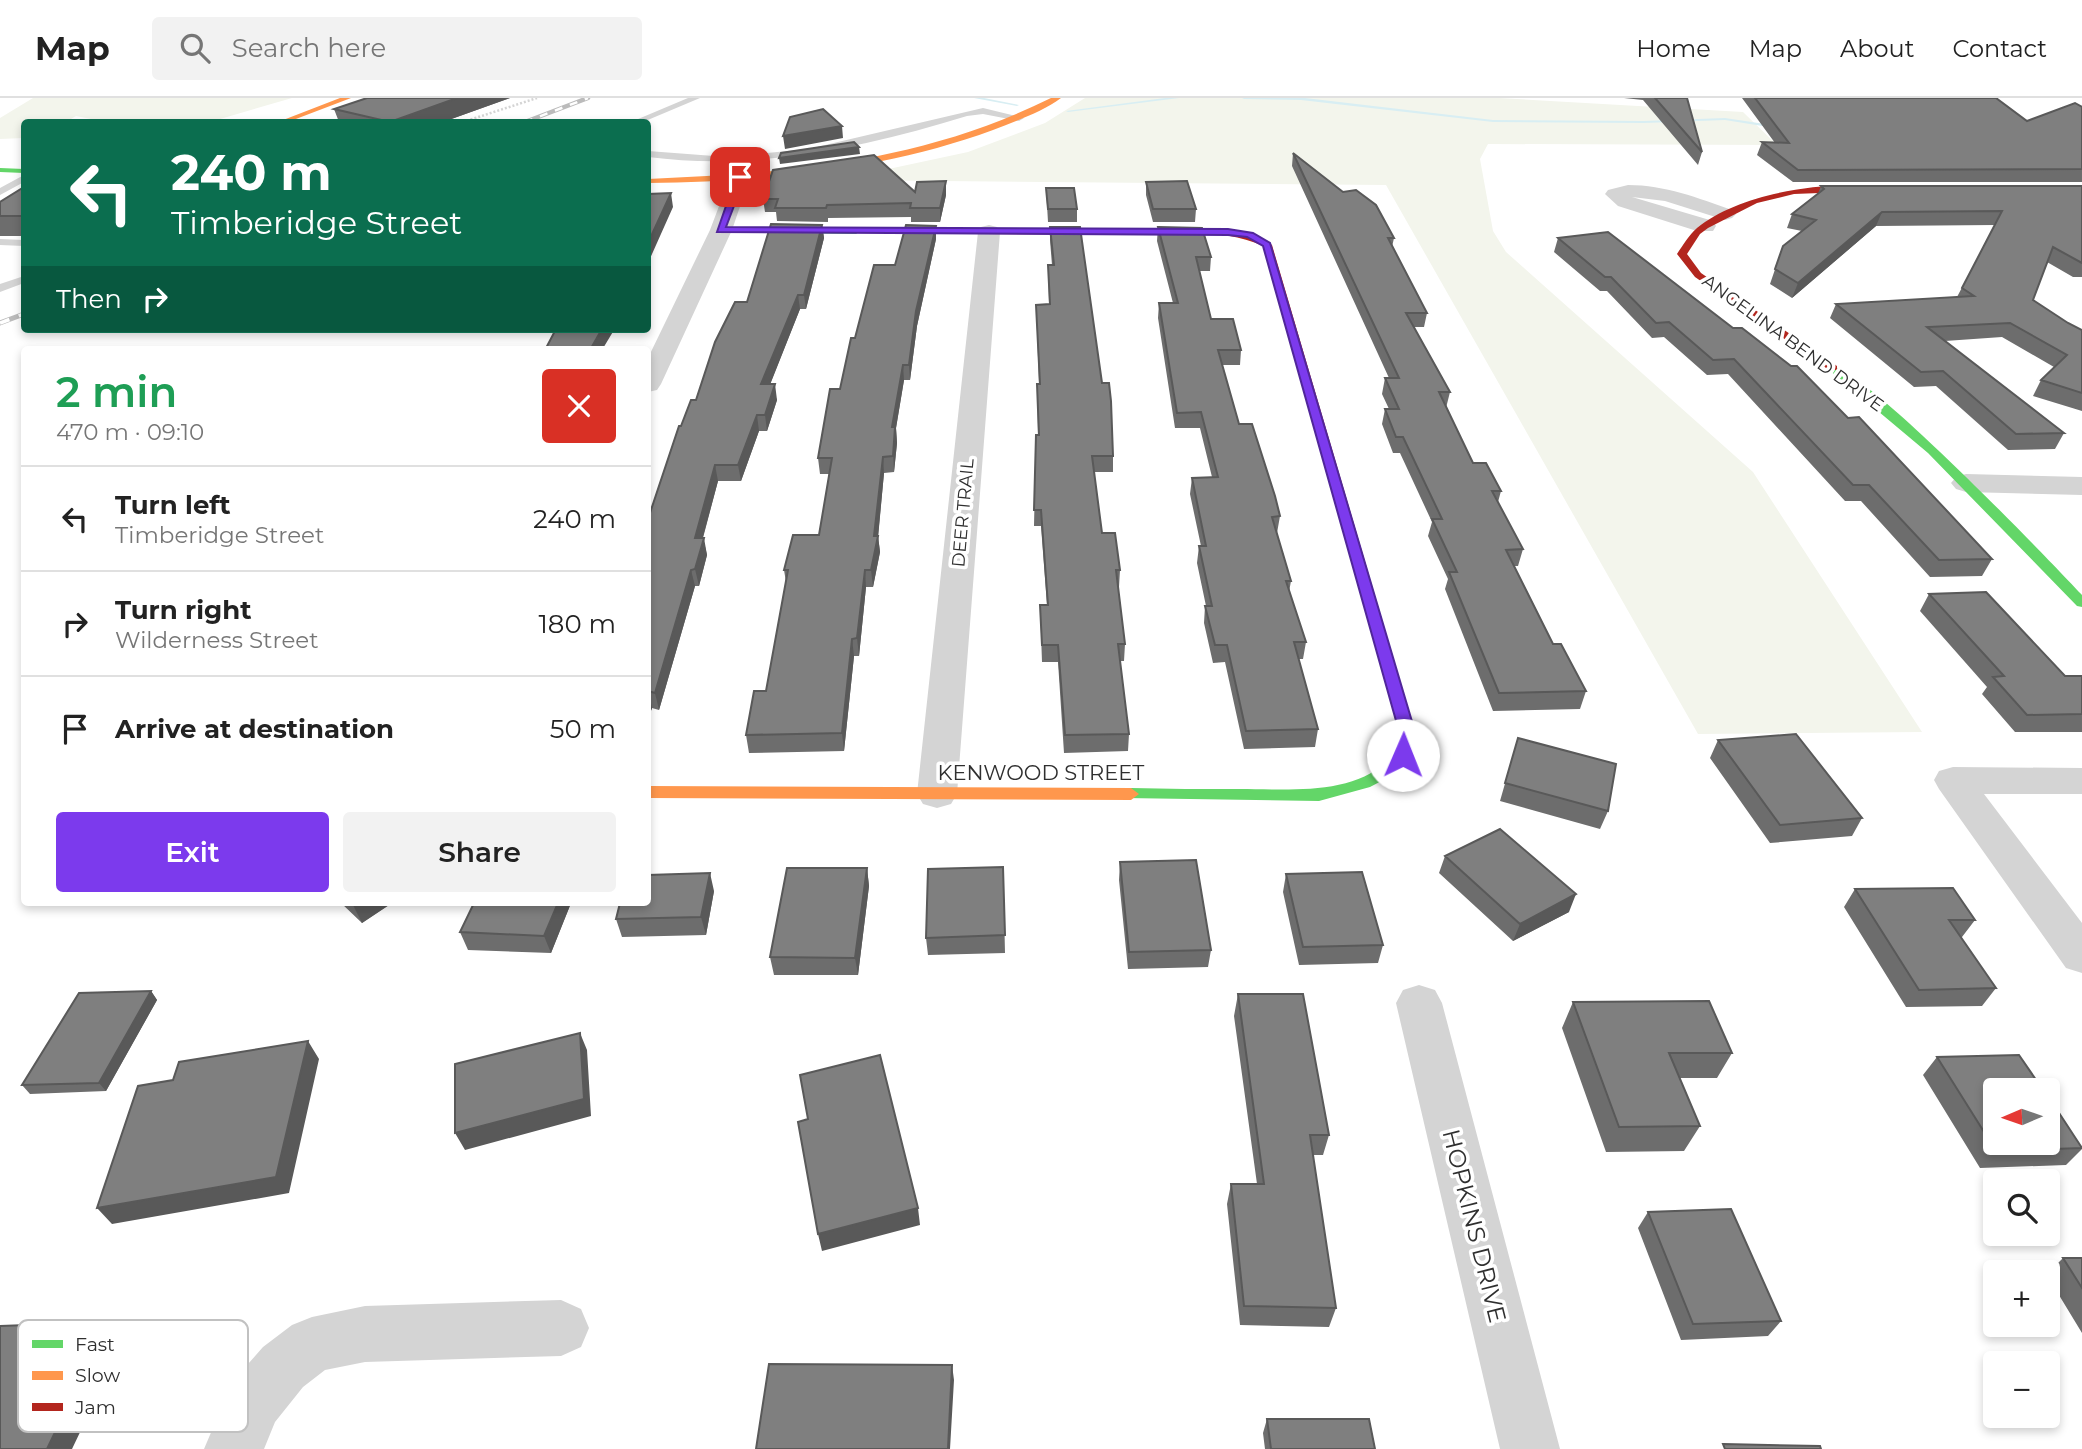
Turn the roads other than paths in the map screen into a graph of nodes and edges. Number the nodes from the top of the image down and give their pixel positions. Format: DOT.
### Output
graph roads {
  1 [pos="348,98"];
  2 [pos="696,98"];
  3 [pos="1057,98"];
  4 [pos="1019,118"];
  5 [pos="290,119"];
  6 [pos="644,119"];
  7 [pos="651,154"];
  8 [pos="0,170"];
  9 [pos="21,171"];
  10 [pos="740,177"];
  11 [pos="21,180"];
  12 [pos="651,181"];
  13 [pos="1880,189"];
  14 [pos="0,192"];
  15 [pos="1725,214"];
  16 [pos="1705,226"];
  17 [pos="721,230"];
  18 [pos="989,232"];
  19 [pos="0,242"];
  20 [pos="21,243"];
  21 [pos="21,280"];
  22 [pos="0,288"];
  23 [pos="651,378"];
  24 [pos="1966,483"];
  25 [pos="2082,486"];
  26 [pos="2082,603"];
  27 [pos="2082,781"];
  28 [pos="651,792"];
  29 [pos="937,794"];
  30 [pos="2082,956"];
  31 [pos="1419,1003"];
  32 [pos="561,1328"];
  33 [pos="248,1416"];
  34 [pos="241,1432"];
  35 [pos="234,1449"];
  36 [pos="1530,1449"];
  1 -- 5 [label="street"];
  2 -- 6 [label="lane"];
  3 -- 4 [label="street"];
  4 -- 7 [label="lane"];
  4 -- 10 [label="street"];
  8 -- 9 [label="street"];
  10 -- 12 [label="street"];
  10 -- 17 [label="street"];
  11 -- 14 [label="lane"];
  13 -- 15 [label="street, ANGELINA BEND DRIVE"];
  15 -- 16 [label="street, ANGELINA BEND DRIVE"];
  15 -- 16 [label="street"];
  16 -- 24 [label="street, ANGELINA BEND DRIVE"];
  17 -- 18 [label="street"];
  17 -- 23 [label="street"];
  18 -- 29 [label="street, DEER TRAIL"];
  18 -- 29 [label="street, KENWOOD STREET"];
  19 -- 20 [label="lane"];
  21 -- 22 [label="lane"];
  24 -- 25 [label="street"];
  24 -- 26 [label="street, ANGELINA BEND DRIVE"];
  27 -- 30 [label="street"];
  28 -- 29 [label="street, KENWOOD STREET"];
  31 -- 36 [label="street, HOPKINS DRIVE"];
  32 -- 33 [label="street"];
  34 -- 35 [label="street"];
}
